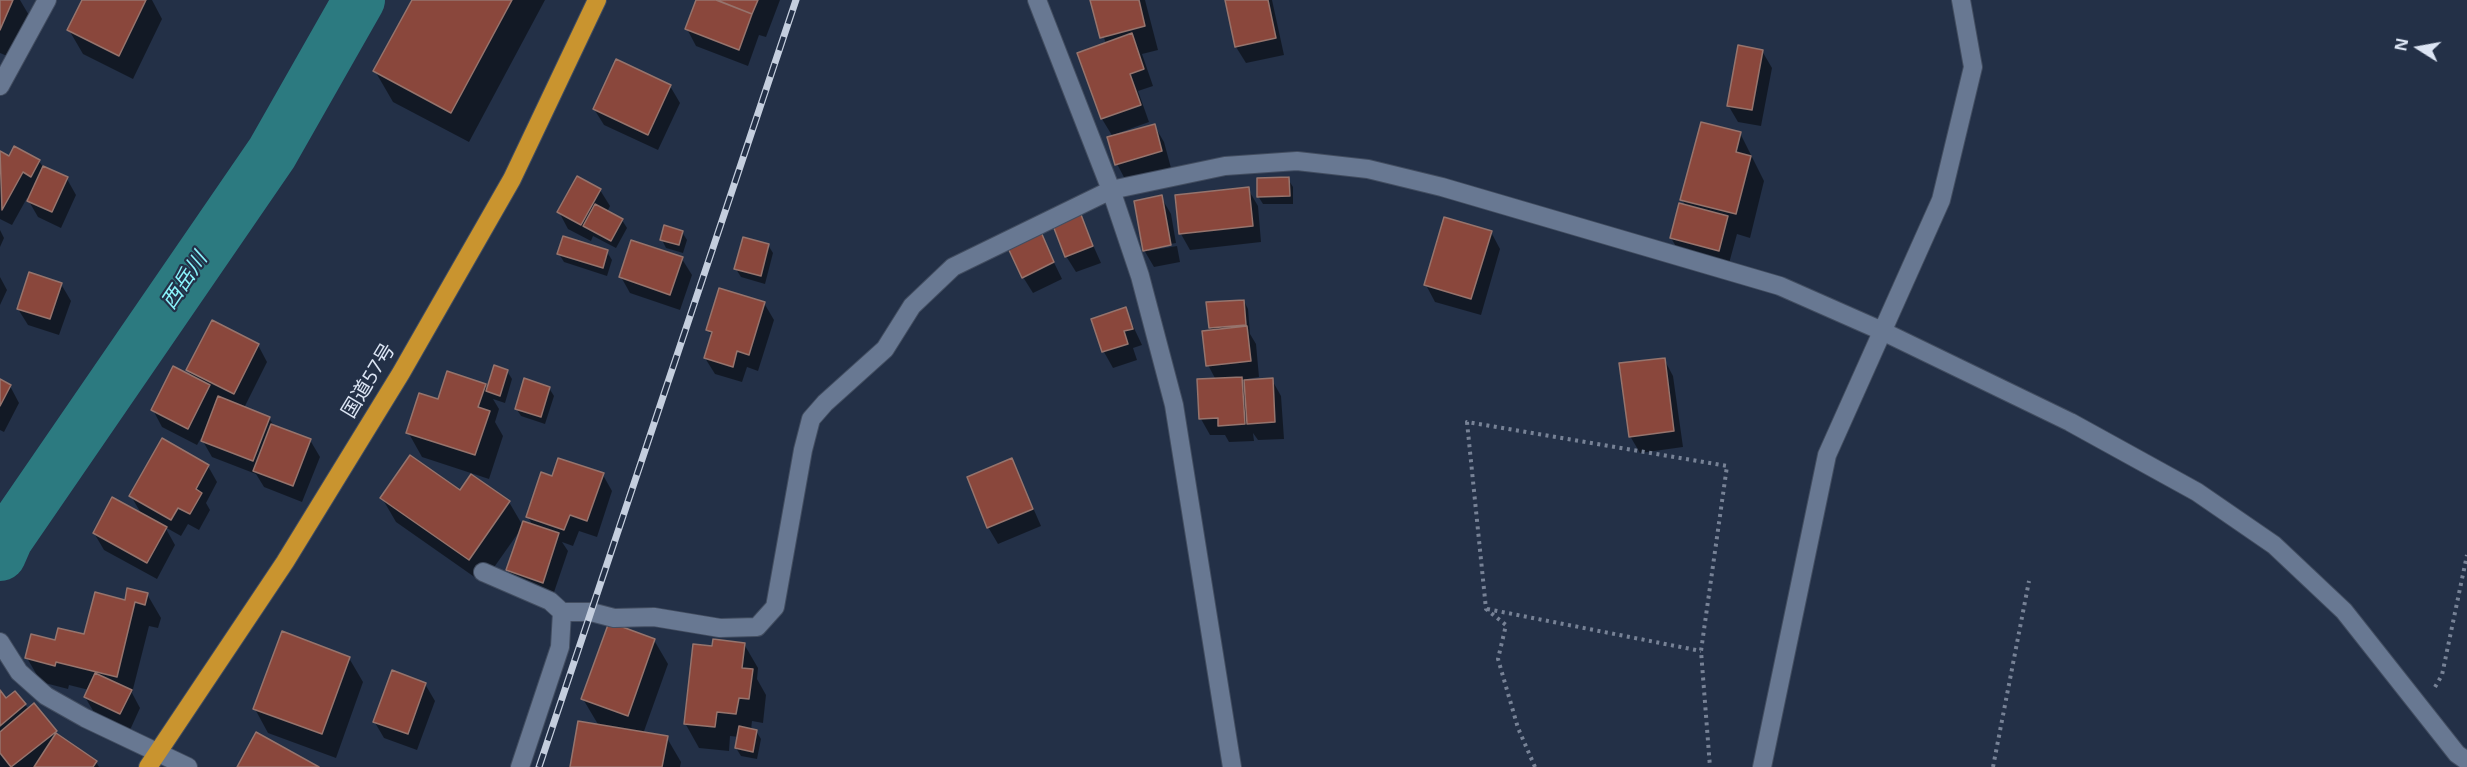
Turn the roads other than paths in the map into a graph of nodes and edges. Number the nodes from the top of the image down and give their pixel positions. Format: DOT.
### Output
graph roads {
  1 [pos="47,0"];
  2 [pos="597,0"];
  3 [pos="1037,0"];
  4 [pos="1961,0"];
  5 [pos="0,86"];
  6 [pos="1111,190"];
  7 [pos="1882,331"];
  8 [pos="483,572"];
  9 [pos="562,612"];
  10 [pos="0,642"];
  11 [pos="159,751"];
  12 [pos="2467,761"];
  13 [pos="147,767"];
  14 [pos="188,767"];
  15 [pos="520,767"];
  16 [pos="1232,767"];
  17 [pos="1762,767"];
  1 -- 5 [label="street"];
  2 -- 11 [label="highway, 国道57号"];
  3 -- 6 [label="street"];
  4 -- 7 [label="street"];
  6 -- 7 [label="street"];
  6 -- 9 [label="street"];
  6 -- 16 [label="street"];
  7 -- 12 [label="street"];
  7 -- 17 [label="street"];
  8 -- 9 [label="street"];
  9 -- 15 [label="street"];
  10 -- 11 [label="street"];
  11 -- 13 [label="highway, 国道57号"];
  11 -- 14 [label="street"];
}
